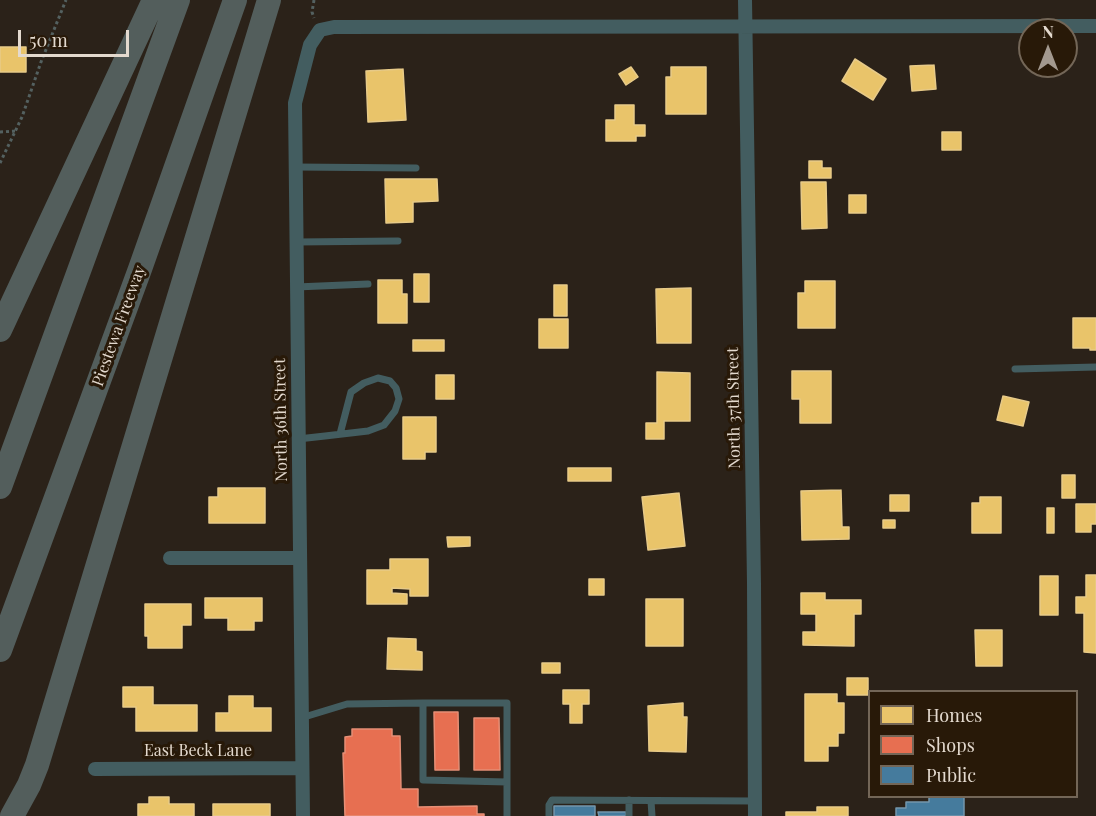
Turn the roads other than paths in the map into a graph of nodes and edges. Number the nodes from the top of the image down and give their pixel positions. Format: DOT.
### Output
graph roads {
  1 [pos="154,0"];
  2 [pos="178,0"];
  3 [pos="235,0"];
  4 [pos="269,0"];
  5 [pos="745,0"];
  6 [pos="745,26"];
  7 [pos="1096,26"];
  8 [pos="295,166"];
  9 [pos="417,168"];
  10 [pos="398,241"];
  11 [pos="296,242"];
  12 [pos="368,284"];
  13 [pos="296,287"];
  14 [pos="0,330"];
  15 [pos="1096,367"];
  16 [pos="1015,369"];
  17 [pos="340,434"];
  18 [pos="298,439"];
  19 [pos="0,487"];
  20 [pos="170,558"];
  21 [pos="299,558"];
  22 [pos="0,650"];
  23 [pos="423,703"];
  24 [pos="301,718"];
  25 [pos="37,765"];
  26 [pos="302,768"];
  27 [pos="95,769"];
  28 [pos="507,782"];
  29 [pos="629,800"];
  30 [pos="651,801"];
  31 [pos="755,801"];
  32 [pos="12,816"];
  33 [pos="31,816"];
  34 [pos="303,816"];
  35 [pos="507,816"];
  36 [pos="549,816"];
  37 [pos="629,816"];
  38 [pos="652,816"];
  39 [pos="755,816"];
  1 -- 14 [label="highway"];
  2 -- 19 [label="highway"];
  3 -- 22 [label="highway, Piestewa Freeway"];
  4 -- 25 [label="highway"];
  5 -- 6 [label="street, North 37th Street"];
  6 -- 7 [label="street"];
  6 -- 8 [label="street, North 36th Street"];
  6 -- 31 [label="street, North 37th Street"];
  8 -- 9 [label="lane"];
  8 -- 11 [label="street, North 36th Street"];
  10 -- 11 [label="lane"];
  11 -- 13 [label="street, North 36th Street"];
  12 -- 13 [label="lane"];
  13 -- 18 [label="street, North 36th Street"];
  15 -- 16 [label="lane"];
  17 -- 17 [label="lane"];
  17 -- 18 [label="lane"];
  18 -- 21 [label="street, North 36th Street"];
  20 -- 21 [label="street"];
  21 -- 24 [label="street, North 36th Street"];
  23 -- 24 [label="lane"];
  23 -- 28 [label="lane"];
  23 -- 28 [label="lane"];
  24 -- 26 [label="street, North 36th Street"];
  25 -- 32 [label="highway"];
  25 -- 33 [label="highway"];
  26 -- 27 [label="street, East Beck Lane"];
  26 -- 34 [label="street, North 36th Street"];
  28 -- 35 [label="lane"];
  29 -- 30 [label="lane"];
  29 -- 36 [label="lane"];
  29 -- 37 [label="lane"];
  30 -- 31 [label="lane"];
  30 -- 38 [label="lane"];
  31 -- 39 [label="street, North 37th Street"];
}
